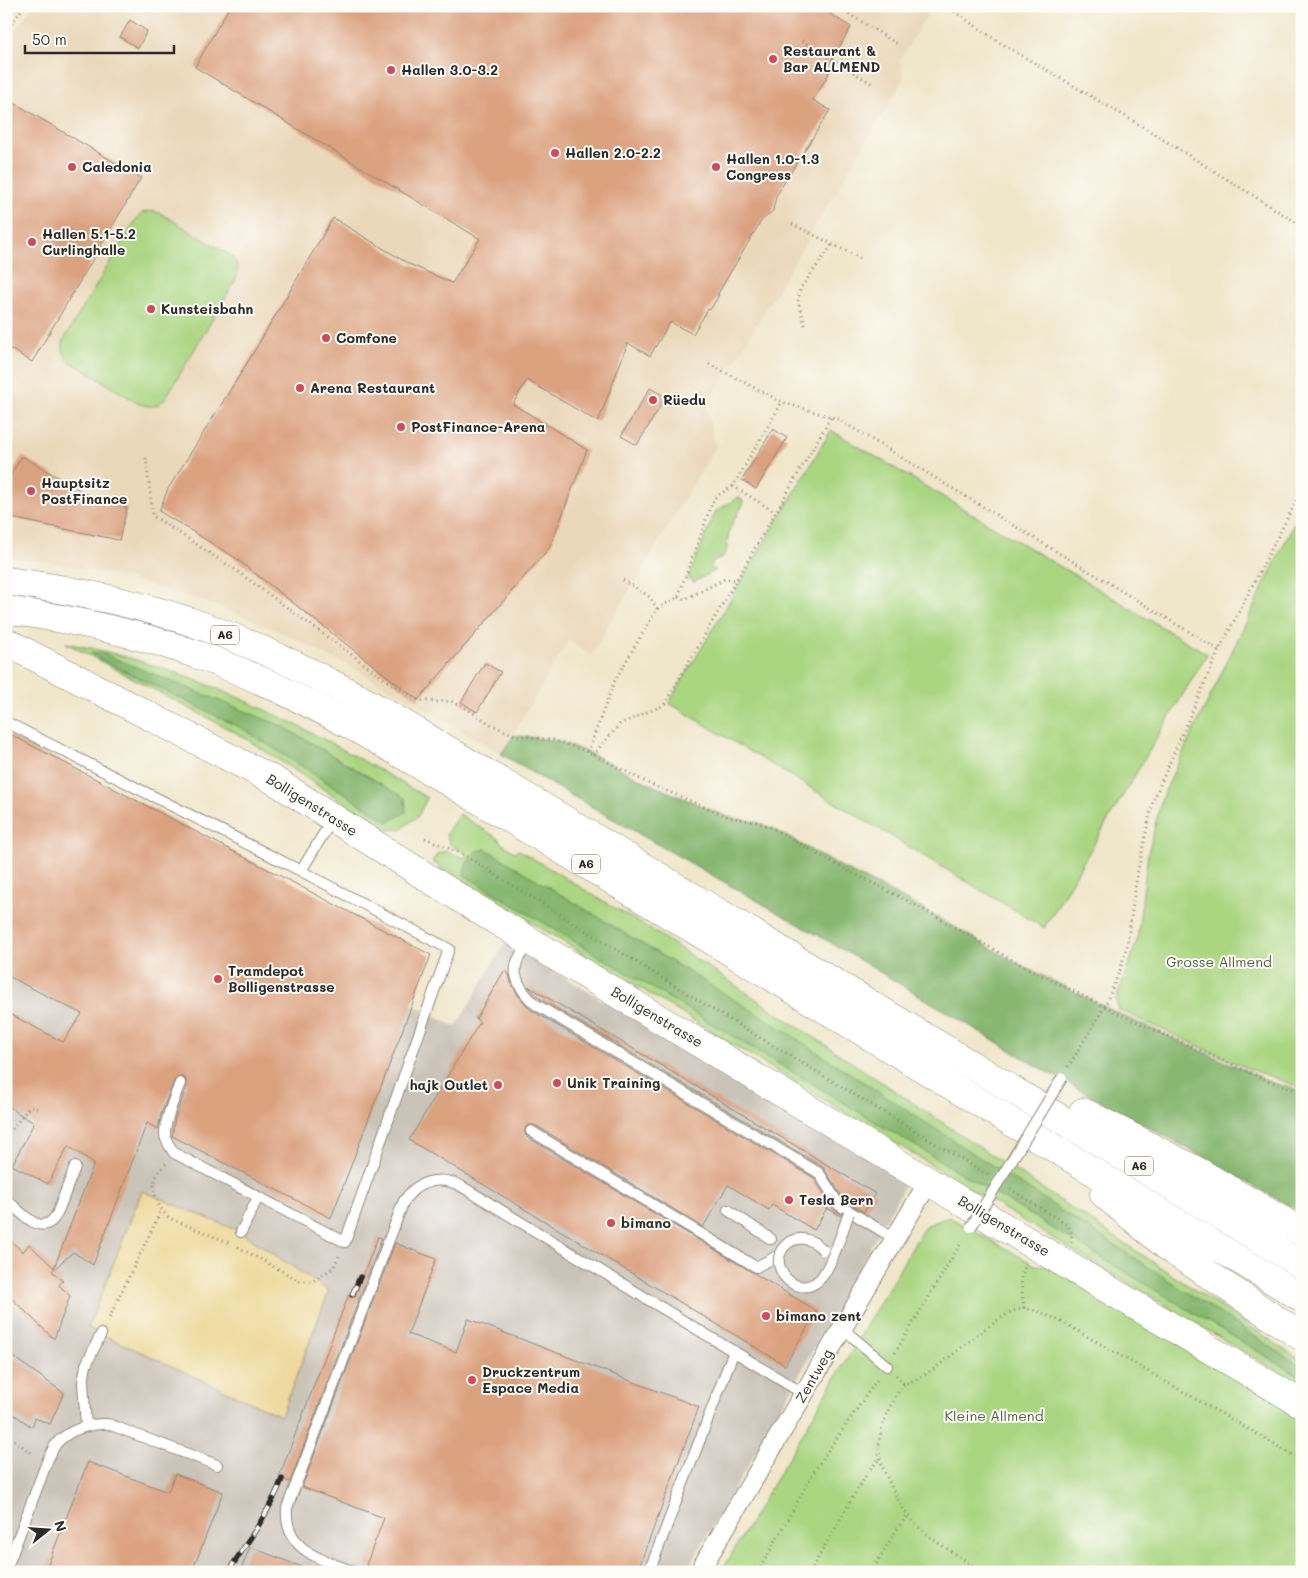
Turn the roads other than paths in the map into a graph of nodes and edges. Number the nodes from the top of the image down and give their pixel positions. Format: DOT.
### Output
graph roads {
  1 [pos="6,581"];
  2 [pos="6,610"];
  3 [pos="6,642"];
  4 [pos="6,722"];
  5 [pos="333,817"];
  6 [pos="301,871"];
  7 [pos="530,940"];
  8 [pos="976,1067"];
  9 [pos="1062,1078"];
  10 [pos="180,1084"];
  11 [pos="531,1131"];
  12 [pos="1035,1137"];
  13 [pos="75,1167"];
  14 [pos="929,1181"];
  15 [pos="258,1197"];
  16 [pos="6,1199"];
  17 [pos="728,1210"];
  18 [pos="849,1213"];
  19 [pos="971,1227"];
  20 [pos="241,1232"];
  21 [pos="1302,1232"];
  22 [pos="770,1239"];
  23 [pos="895,1239"];
  24 [pos="823,1250"];
  25 [pos="779,1255"];
  26 [pos="1302,1265"];
  27 [pos="1302,1298"];
  28 [pos="842,1328"];
  29 [pos="101,1334"];
  30 [pos="1302,1337"];
  31 [pos="734,1351"];
  32 [pos="886,1366"];
  33 [pos="804,1394"];
  34 [pos="1302,1404"];
  35 [pos="86,1426"];
  36 [pos="217,1465"];
  37 [pos="6,1570"];
  38 [pos="354,1572"];
  39 [pos="650,1572"];
  40 [pos="699,1572"];
  1 -- 8 [label="main road, A6"];
  2 -- 12 [label="main road, A6"];
  3 -- 5 [label="main road, Bolligenstrasse"];
  4 -- 6 [label="lane"];
  5 -- 6 [label="lane"];
  5 -- 7 [label="main road, Bolligenstrasse"];
  6 -- 15 [label="lane"];
  7 -- 14 [label="main road, Bolligenstrasse"];
  7 -- 18 [label="lane"];
  8 -- 21 [label="main road"];
  8 -- 26 [label="main road, A6"];
  9 -- 19 [label="lane, bridge"];
  10 -- 15 [label="lane"];
  11 -- 25 [label="lane"];
  12 -- 27 [label="main road, A6"];
  12 -- 30 [label="main road"];
  13 -- 16 [label="lane"];
  14 -- 23 [label="street, Zentweg"];
  14 -- 34 [label="main road, Bolligenstrasse"];
  15 -- 20 [label="lane"];
  17 -- 22 [label="lane"];
  18 -- 23 [label="lane"];
  18 -- 24 [label="lane, bridge"];
  23 -- 28 [label="street, Zentweg"];
  28 -- 32 [label="lane"];
  28 -- 33 [label="street, Zentweg"];
  29 -- 35 [label="lane"];
  31 -- 33 [label="lane"];
  31 -- 38 [label="lane"];
  31 -- 39 [label="lane"];
  33 -- 40 [label="street, Zentweg"];
  35 -- 36 [label="lane"];
  35 -- 37 [label="lane"];
}
